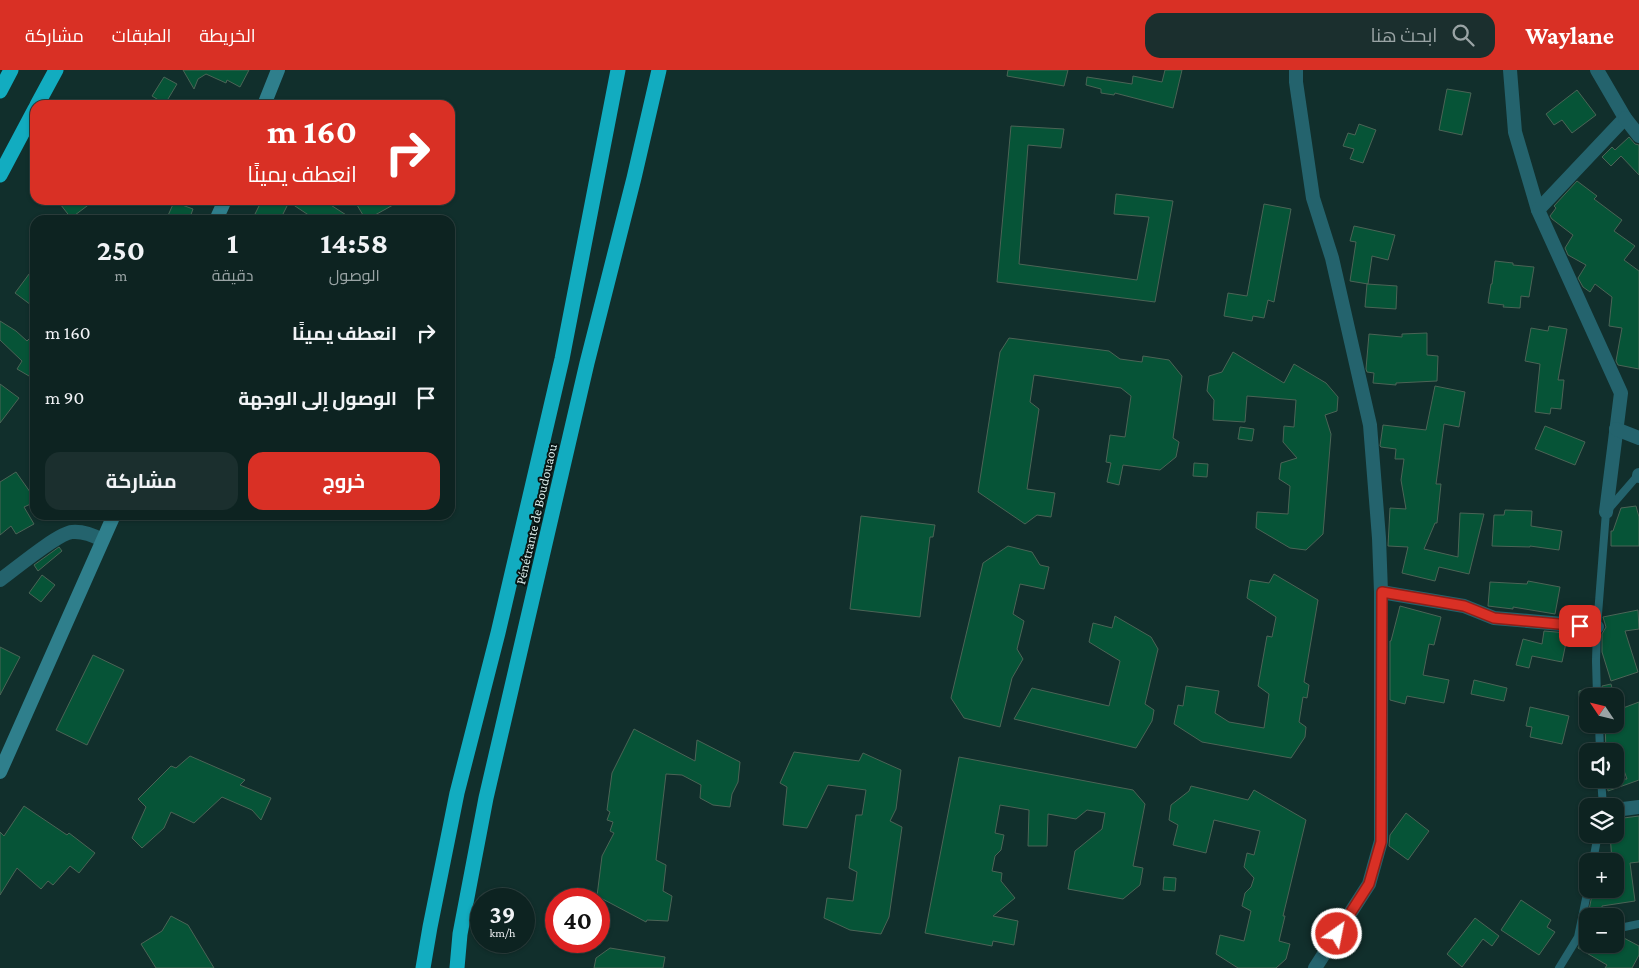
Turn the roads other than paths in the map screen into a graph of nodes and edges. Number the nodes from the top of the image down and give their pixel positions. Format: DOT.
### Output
graph roads {
  1 [pos="11,70"];
  2 [pos="56,70"];
  3 [pos="278,70"];
  4 [pos="658,70"];
  5 [pos="1296,70"];
  6 [pos="1510,70"];
  7 [pos="1597,70"];
  8 [pos="617,71"];
  9 [pos="0,91"];
  10 [pos="40,100"];
  11 [pos="266,100"];
  12 [pos="1624,118"];
  13 [pos="30,119"];
  14 [pos="1639,136"];
  15 [pos="0,176"];
  16 [pos="1538,210"];
  17 [pos="1616,429"];
  18 [pos="1639,438"];
  19 [pos="1639,475"];
  20 [pos="1606,512"];
  21 [pos="112,520"];
  22 [pos="102,540"];
  23 [pos="0,580"];
  24 [pos="1382,592"];
  25 [pos="1597,627"];
  26 [pos="1598,688"];
  27 [pos="0,772"];
  28 [pos="1639,807"];
  29 [pos="1624,809"];
  30 [pos="1586,898"];
  31 [pos="1639,924"];
  32 [pos="1624,927"];
  33 [pos="1578,937"];
  34 [pos="423,968"];
  35 [pos="457,968"];
  36 [pos="1315,968"];
  37 [pos="1559,968"];
  1 -- 9 [label="highway"];
  2 -- 10 [label="highway"];
  3 -- 11 [label="main road"];
  4 -- 35 [label="highway, Pénétrante de Boudouaou"];
  5 -- 24 [label="street"];
  6 -- 16 [label="street"];
  7 -- 12 [label="street"];
  8 -- 34 [label="highway, Pénétrante de Boudouaou"];
  12 -- 14 [label="street"];
  12 -- 16 [label="street"];
  13 -- 15 [label="highway"];
  16 -- 17 [label="street"];
  17 -- 18 [label="street"];
  17 -- 20 [label="street"];
  19 -- 20 [label="lane"];
  20 -- 25 [label="lane"];
  21 -- 22 [label="main road"];
  22 -- 23 [label="street"];
  22 -- 27 [label="main road"];
  24 -- 25 [label="street"];
  24 -- 36 [label="street"];
  25 -- 26 [label="lane"];
  28 -- 29 [label="street"];
  30 -- 33 [label="lane"];
  31 -- 32 [label="lane"];
  33 -- 37 [label="lane"];
}
